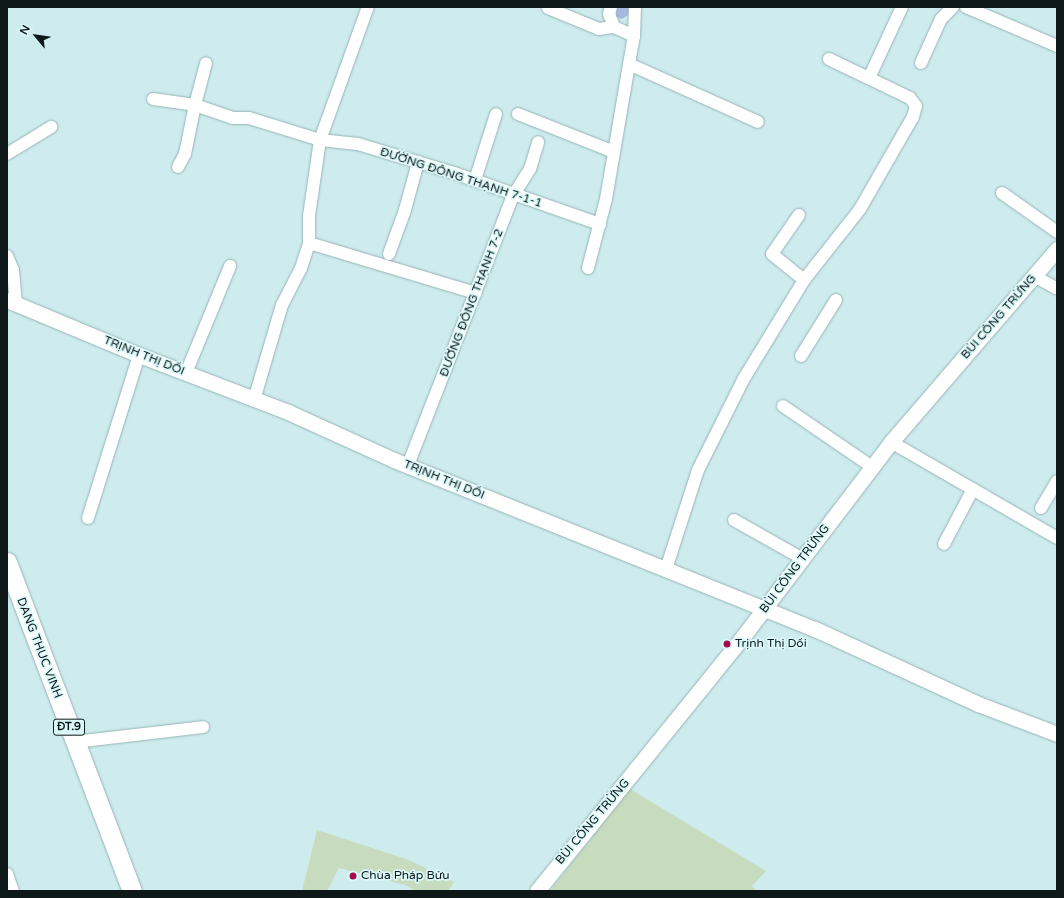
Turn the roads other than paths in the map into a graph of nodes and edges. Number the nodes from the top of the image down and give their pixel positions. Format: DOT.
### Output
graph roads {
  1 [pos="368,7"];
  2 [pos="611,7"];
  3 [pos="635,7"];
  4 [pos="902,7"];
  5 [pos="953,7"];
  6 [pos="966,7"];
  7 [pos="548,8"];
  8 [pos="614,27"];
  9 [pos="634,36"];
  10 [pos="1057,46"];
  11 [pos="829,59"];
  12 [pos="206,63"];
  13 [pos="921,63"];
  14 [pos="630,64"];
  15 [pos="869,78"];
  16 [pos="153,99"];
  17 [pos="195,105"];
  18 [pos="496,114"];
  19 [pos="518,114"];
  20 [pos="758,122"];
  21 [pos="51,127"];
  22 [pos="320,140"];
  23 [pos="538,142"];
  24 [pos="614,152"];
  25 [pos="7,154"];
  26 [pos="418,162"];
  27 [pos="178,167"];
  28 [pos="475,180"];
  29 [pos="1002,193"];
  30 [pos="513,196"];
  31 [pos="799,216"];
  32 [pos="600,224"];
  33 [pos="1057,232"];
  34 [pos="309,243"];
  35 [pos="1057,250"];
  36 [pos="389,254"];
  37 [pos="7,256"];
  38 [pos="230,266"];
  39 [pos="588,268"];
  40 [pos="1034,276"];
  41 [pos="804,280"];
  42 [pos="1057,289"];
  43 [pos="476,293"];
  44 [pos="836,300"];
  45 [pos="12,302"];
  46 [pos="139,355"];
  47 [pos="801,356"];
  48 [pos="186,373"];
  49 [pos="254,400"];
  50 [pos="783,406"];
  51 [pos="891,442"];
  52 [pos="408,465"];
  53 [pos="872,467"];
  54 [pos="1057,481"];
  55 [pos="973,489"];
  56 [pos="1041,508"];
  57 [pos="88,518"];
  58 [pos="734,520"];
  59 [pos="1057,538"];
  60 [pos="944,544"];
  61 [pos="803,559"];
  62 [pos="7,562"];
  63 [pos="666,569"];
  64 [pos="7,588"];
  65 [pos="765,608"];
  66 [pos="203,727"];
  67 [pos="1057,734"];
  68 [pos="74,742"];
  69 [pos="7,874"];
  70 [pos="12,891"];
  71 [pos="123,891"];
  72 [pos="132,891"];
  73 [pos="537,891"];
  1 -- 22 [label="street"];
  2 -- 8 [label="street"];
  3 -- 9 [label="street"];
  4 -- 15 [label="street"];
  5 -- 13 [label="street"];
  6 -- 10 [label="street"];
  7 -- 8 [label="street"];
  8 -- 9 [label="street"];
  9 -- 14 [label="street"];
  11 -- 15 [label="street"];
  12 -- 17 [label="street"];
  14 -- 20 [label="street"];
  14 -- 24 [label="street"];
  15 -- 41 [label="street"];
  16 -- 17 [label="street, ĐƯỜNG ĐÔNG THẠNH 7-1-1"];
  17 -- 22 [label="street, ĐƯỜNG ĐÔNG THẠNH 7-1-1"];
  17 -- 27 [label="street"];
  18 -- 28 [label="street"];
  19 -- 24 [label="street"];
  21 -- 25 [label="street"];
  22 -- 26 [label="street, ĐƯỜNG ĐÔNG THẠNH 7-1-1"];
  22 -- 34 [label="street"];
  23 -- 30 [label="street, ĐƯỜNG ĐÔNG THẠNH 7-2"];
  24 -- 32 [label="street"];
  26 -- 28 [label="street, ĐƯỜNG ĐÔNG THẠNH 7-1-1"];
  26 -- 36 [label="street"];
  28 -- 30 [label="street, ĐƯỜNG ĐÔNG THẠNH 7-1-1"];
  29 -- 33 [label="street"];
  30 -- 32 [label="street, ĐƯỜNG ĐÔNG THẠNH 7-1-1"];
  30 -- 43 [label="street, ĐƯỜNG ĐÔNG THẠNH 7-2"];
  31 -- 41 [label="street"];
  32 -- 39 [label="street"];
  34 -- 43 [label="street"];
  34 -- 49 [label="street"];
  35 -- 40 [label="street, BÙI CÔNG TRỪNG"];
  37 -- 45 [label="street"];
  38 -- 48 [label="street"];
  40 -- 42 [label="street"];
  40 -- 51 [label="street, BÙI CÔNG TRỪNG"];
  41 -- 63 [label="street"];
  43 -- 52 [label="street, ĐƯỜNG ĐÔNG THẠNH 7-2"];
  44 -- 47 [label="street"];
  45 -- 46 [label="street, TRỊNH THỊ DỐI"];
  46 -- 48 [label="street, TRỊNH THỊ DỐI"];
  46 -- 57 [label="street"];
  48 -- 49 [label="street, TRỊNH THỊ DỐI"];
  49 -- 52 [label="street, TRỊNH THỊ DỐI"];
  50 -- 53 [label="street"];
  51 -- 53 [label="street, BÙI CÔNG TRỪNG"];
  51 -- 55 [label="street"];
  52 -- 63 [label="street, TRỊNH THỊ DỐI"];
  53 -- 61 [label="street, BÙI CÔNG TRỪNG"];
  54 -- 56 [label="street"];
  55 -- 59 [label="street"];
  55 -- 60 [label="street"];
  58 -- 61 [label="street"];
  61 -- 65 [label="street, BÙI CÔNG TRỪNG"];
  62 -- 68 [label="main road, DANG THUC VINH / ĐT.9"];
  63 -- 65 [label="street, TRỊNH THỊ DỐI"];
  64 -- 71 [label="main road, DANG THUC VINH / ĐT.9"];
  65 -- 67 [label="street, TRỊNH THỊ DỐI"];
  65 -- 73 [label="street, BÙI CÔNG TRỪNG"];
  66 -- 68 [label="street"];
  68 -- 72 [label="main road, DANG THUC VINH / ĐT.9"];
  69 -- 70 [label="street"];
}
